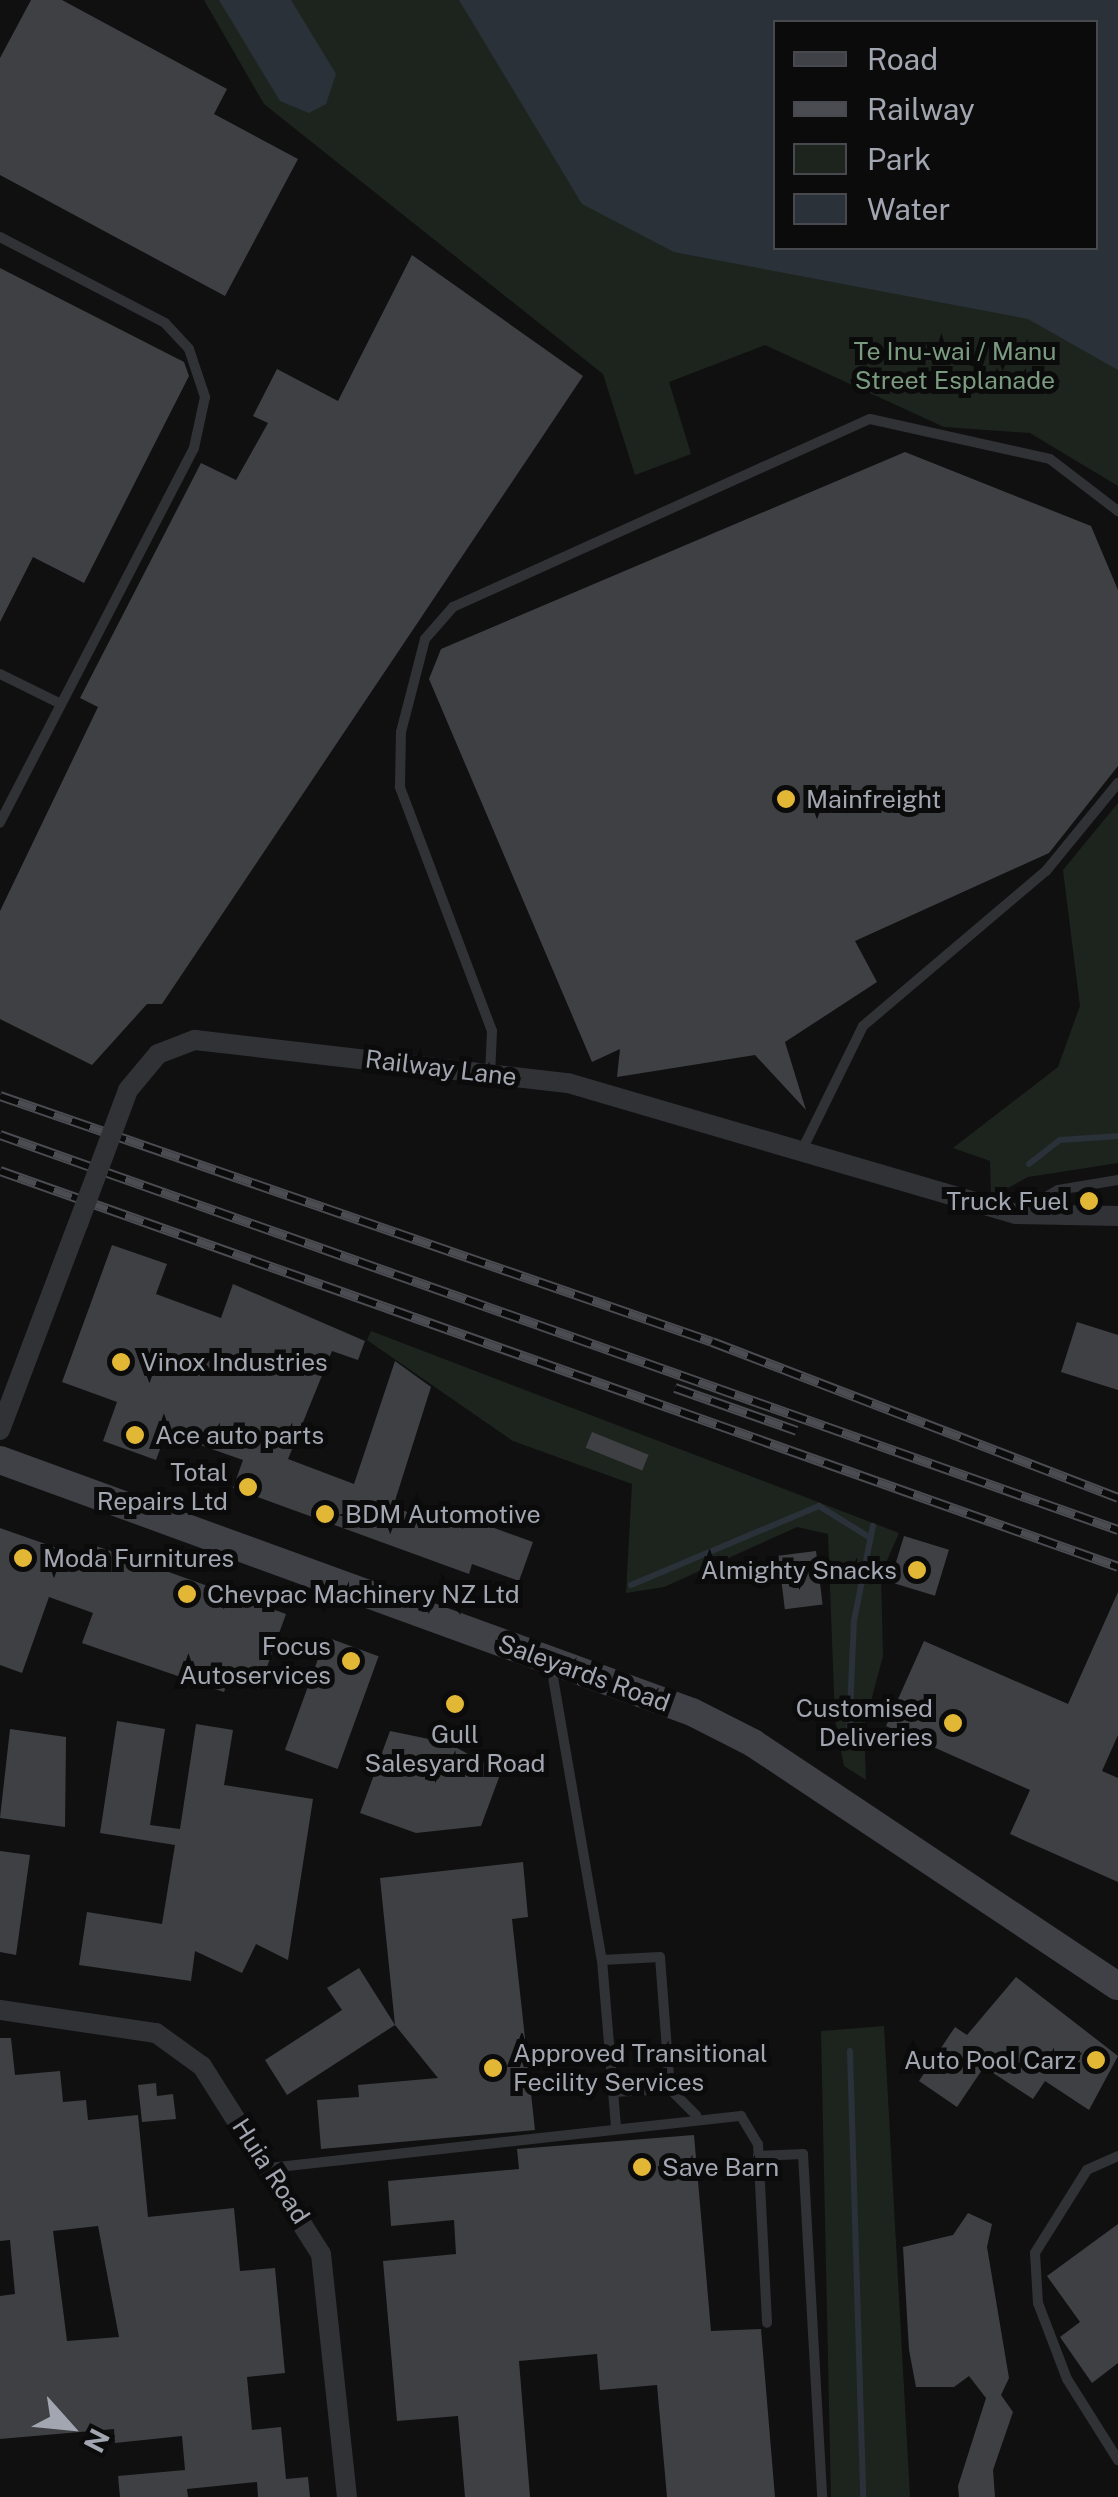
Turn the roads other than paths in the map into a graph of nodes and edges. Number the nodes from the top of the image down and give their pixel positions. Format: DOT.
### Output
graph roads {
  1 [pos="0,237"];
  2 [pos="1118,511"];
  3 [pos="0,674"];
  4 [pos="61,704"];
  5 [pos="1118,783"];
  6 [pos="0,823"];
  7 [pos="490,1074"];
  8 [pos="800,1154"];
  9 [pos="1118,1180"];
  10 [pos="1016,1214"];
  11 [pos="1118,1216"];
  12 [pos="0,1430"];
  13 [pos="0,1460"];
  14 [pos="550,1660"];
  15 [pos="602,1960"];
  16 [pos="1118,1986"];
  17 [pos="0,2010"];
  18 [pos="670,2089"];
  19 [pos="613,2092"];
  20 [pos="700,2116"];
  21 [pos="616,2128"];
  22 [pos="758,2156"];
  23 [pos="1118,2156"];
  24 [pos="268,2168"];
  25 [pos="766,2323"];
  26 [pos="1118,2460"];
  27 [pos="347,2497"];
  28 [pos="822,2497"];
  1 -- 4 [label="lane"];
  2 -- 7 [label="lane"];
  3 -- 4 [label="lane"];
  4 -- 6 [label="lane"];
  5 -- 8 [label="lane"];
  7 -- 8 [label="street, Railway Lane"];
  7 -- 12 [label="street, Railway Lane, bridge"];
  8 -- 10 [label="street, Railway Lane"];
  9 -- 10 [label="lane"];
  10 -- 11 [label="street, Railway Lane"];
  13 -- 14 [label="main road, Saleyards Road"];
  14 -- 15 [label="lane"];
  14 -- 16 [label="main road, Saleyards Road"];
  15 -- 18 [label="lane"];
  15 -- 19 [label="lane"];
  17 -- 24 [label="street, Huia Road"];
  18 -- 19 [label="lane"];
  18 -- 20 [label="lane"];
  19 -- 21 [label="lane"];
  20 -- 21 [label="lane"];
  20 -- 22 [label="lane"];
  21 -- 24 [label="lane"];
  22 -- 25 [label="lane"];
  22 -- 28 [label="lane"];
  23 -- 26 [label="lane"];
  24 -- 27 [label="street, Huia Road"];
}
